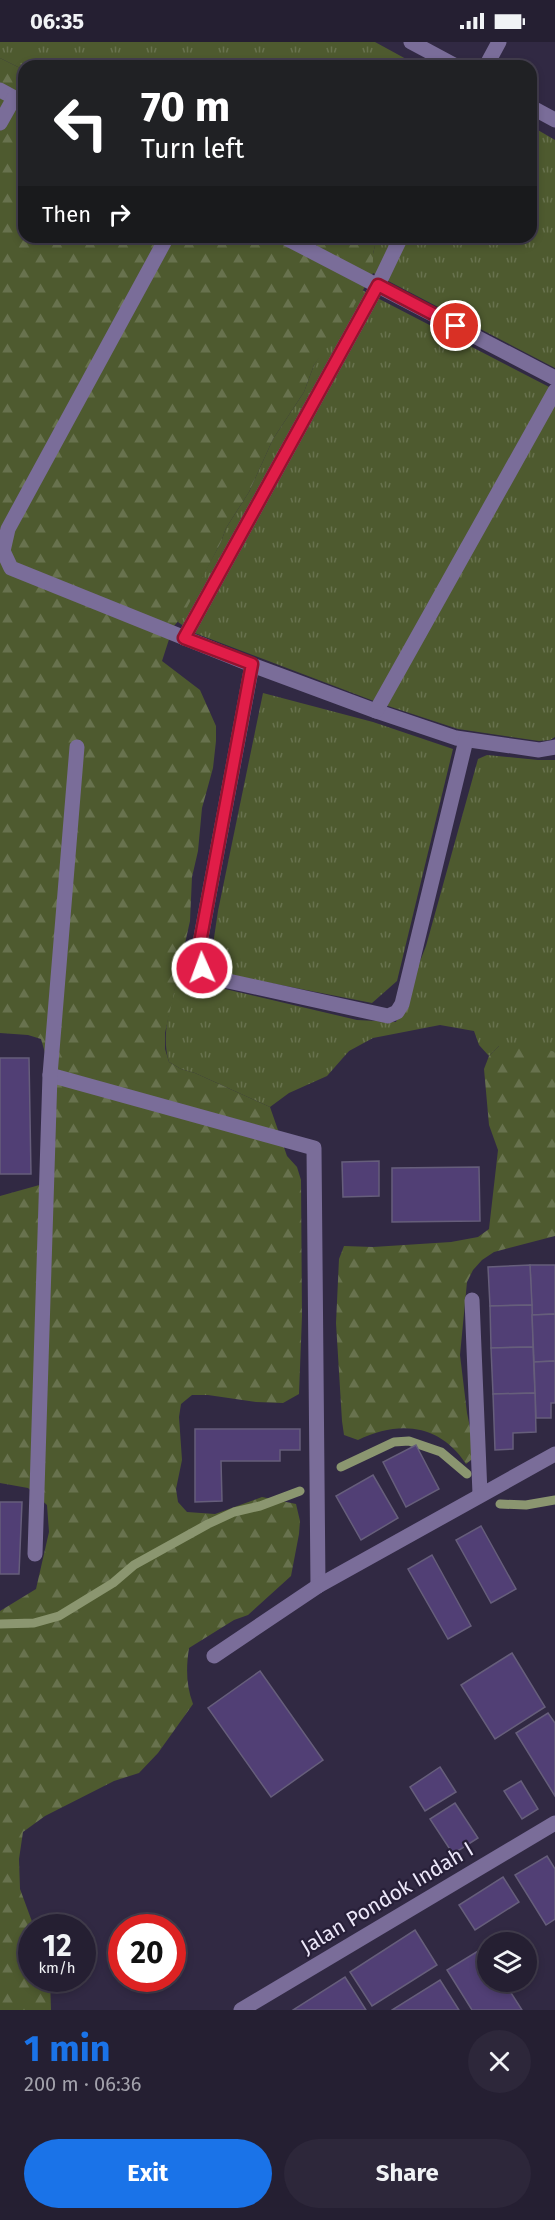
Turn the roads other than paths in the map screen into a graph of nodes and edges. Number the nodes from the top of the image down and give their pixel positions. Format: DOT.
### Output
graph roads {
  1 [pos="411,42"];
  2 [pos="499,42"];
  3 [pos="445,60"];
  4 [pos="489,60"];
  5 [pos="0,90"];
  6 [pos="18,100"];
  7 [pos="18,102"];
  8 [pos="537,110"];
  9 [pos="555,120"];
  10 [pos="0,123"];
  11 [pos="164,243"];
  12 [pos="296,243"];
  13 [pos="398,243"];
  14 [pos="378,285"];
  15 [pos="555,378"];
  16 [pos="555,391"];
  17 [pos="184,638"];
  18 [pos="252,664"];
  19 [pos="376,711"];
  20 [pos="466,740"];
  21 [pos="77,747"];
  22 [pos="555,747"];
  23 [pos="50,1075"];
  24 [pos="472,1300"];
  25 [pos="555,1454"];
  26 [pos="480,1494"];
  27 [pos="35,1554"];
  28 [pos="318,1586"];
  29 [pos="214,1656"];
  30 [pos="555,1823"];
  31 [pos="241,2010"];
  1 -- 3 [label="street"];
  2 -- 4 [label="street"];
  5 -- 6 [label="street"];
  7 -- 10 [label="street"];
  8 -- 9 [label="street"];
  11 -- 17 [label="street"];
  12 -- 14 [label="street"];
  13 -- 14 [label="street"];
  14 -- 15 [label="street"];
  14 -- 17 [label="street"];
  16 -- 19 [label="street"];
  17 -- 18 [label="street"];
  18 -- 19 [label="street"];
  18 -- 20 [label="street"];
  19 -- 20 [label="street"];
  20 -- 22 [label="street"];
  21 -- 23 [label="street"];
  23 -- 27 [label="street"];
  23 -- 28 [label="street"];
  24 -- 26 [label="street"];
  25 -- 26 [label="street"];
  26 -- 28 [label="street"];
  28 -- 29 [label="street"];
  30 -- 31 [label="street, Jalan Pondok Indah I"];
}
